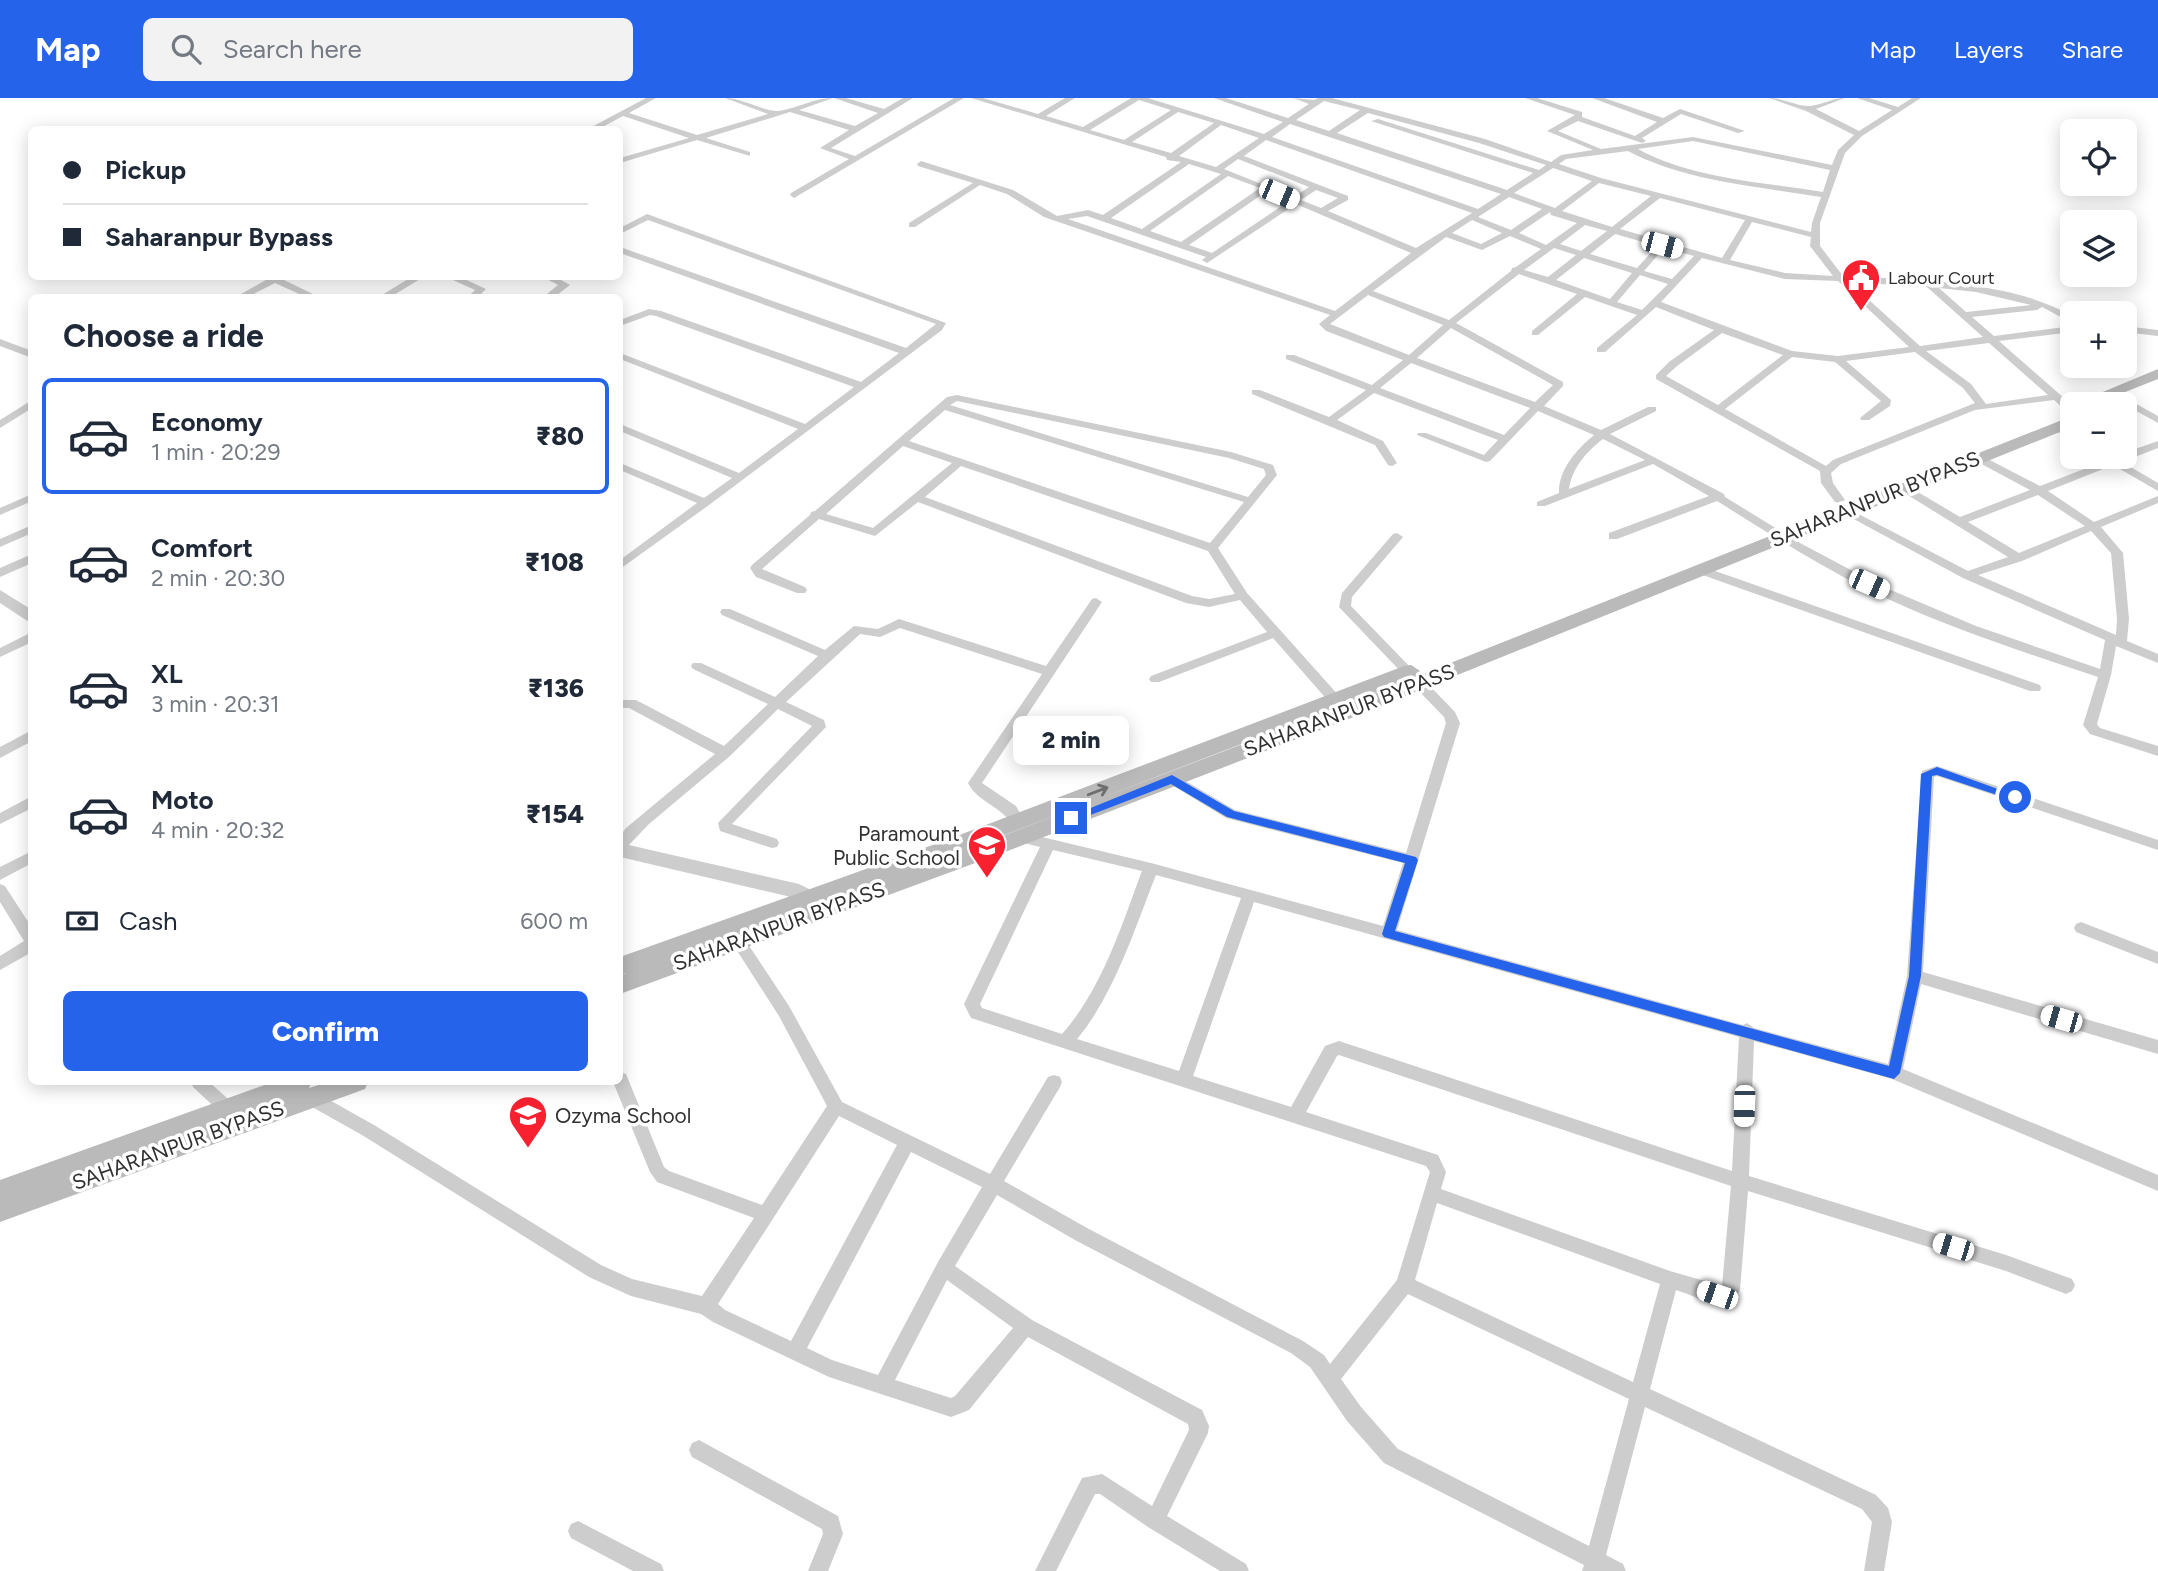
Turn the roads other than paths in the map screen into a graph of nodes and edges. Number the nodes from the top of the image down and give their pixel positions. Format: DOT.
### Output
graph roads {
  1 [pos="652,98"];
  2 [pos="729,98"];
  3 [pos="792,98"];
  4 [pos="829,98"];
  5 [pos="838,98"];
  6 [pos="909,98"];
  7 [pos="960,98"];
  8 [pos="975,98"];
  9 [pos="1014,98"];
  10 [pos="1071,98"];
  11 [pos="1138,98"];
  12 [pos="1218,98"];
  13 [pos="1297,98"];
  14 [pos="1529,98"];
  15 [pos="1597,98"];
  16 [pos="1773,98"];
  17 [pos="1841,98"];
  18 [pos="1861,98"];
  19 [pos="1917,98"];
  20 [pos="1320,100"];
  21 [pos="808,104"];
  22 [pos="1001,106"];
  23 [pos="1178,109"];
  24 [pos="1809,109"];
  25 [pos="1898,109"];
  26 [pos="790,110"];
  27 [pos="1366,110"];
  28 [pos="884,112"];
  29 [pos="622,113"];
  30 [pos="777,114"];
  31 [pos="1357,116"];
  32 [pos="1039,117"];
  33 [pos="1578,118"];
  34 [pos="1290,120"];
  35 [pos="1663,121"];
  36 [pos="1221,122"];
  37 [pos="1716,122"];
  38 [pos="598,126"];
  39 [pos="855,129"];
  40 [pos="1084,130"];
  41 [pos="1741,131"];
  42 [pos="1332,133"];
  43 [pos="1859,134"];
  44 [pos="701,136"];
  45 [pos="1265,137"];
  46 [pos="1689,139"];
  47 [pos="1125,143"];
  48 [pos="1631,143"];
  49 [pos="1602,150"];
  50 [pos="747,154"];
  51 [pos="1237,156"];
  52 [pos="1170,158"];
  53 [pos="856,159"];
  54 [pos="623,160"];
  55 [pos="1185,163"];
  56 [pos="921,164"];
  57 [pos="1549,164"];
  58 [pos="1833,168"];
  59 [pos="1217,170"];
  60 [pos="1280,172"];
  61 [pos="1537,172"];
  62 [pos="1227,173"];
  63 [pos="1598,180"];
  64 [pos="980,182"];
  65 [pos="1261,186"];
  66 [pos="1316,186"];
  67 [pos="1507,193"];
  68 [pos="794,195"];
  69 [pos="1825,195"];
  70 [pos="1657,196"];
  71 [pos="1293,199"];
  72 [pos="1322,211"];
  73 [pos="1550,211"];
  74 [pos="1475,214"];
  75 [pos="1056,218"];
  76 [pos="1104,219"];
  77 [pos="1749,220"];
  78 [pos="1584,222"];
  79 [pos="912,225"];
  80 [pos="623,230"];
  81 [pos="1615,231"];
  82 [pos="1143,232"];
  83 [pos="1510,233"];
  84 [pos="1445,234"];
  85 [pos="1814,234"];
  86 [pos="1183,245"];
  87 [pos="1662,245"];
  88 [pos="1548,246"];
  89 [pos="623,251"];
  90 [pos="1417,252"];
  91 [pos="1700,255"];
  92 [pos="1213,256"];
  93 [pos="1583,256"];
  94 [pos="1725,261"];
  95 [pos="1198,267"];
  96 [pos="1515,270"];
  97 [pos="1638,272"];
  98 [pos="274,280"];
  99 [pos="282,280"];
  100 [pos="414,280"];
  101 [pos="458,280"];
  102 [pos="554,280"];
  103 [pos="1843,280"];
  104 [pos="1549,281"];
  105 [pos="1674,283"];
  106 [pos="1929,284"];
  107 [pos="1366,291"];
  108 [pos="1583,293"];
  109 [pos="246,294"];
  110 [pos="309,294"];
  111 [pos="388,294"];
  112 [pos="475,294"];
  113 [pos="552,294"];
  114 [pos="1611,303"];
  115 [pos="1655,303"];
  116 [pos="2048,306"];
  117 [pos="2060,313"];
  118 [pos="1336,314"];
  119 [pos="1644,314"];
  120 [pos="1965,315"];
  121 [pos="623,322"];
  122 [pos="1450,324"];
  123 [pos="1721,329"];
  124 [pos="2060,331"];
  125 [pos="2137,331"];
  126 [pos="1535,333"];
  127 [pos="2158,333"];
  128 [pos="1992,340"];
  129 [pos="0,342"];
  130 [pos="1917,347"];
  131 [pos="1601,350"];
  132 [pos="906,352"];
  133 [pos="28,353"];
  134 [pos="1790,354"];
  135 [pos="623,357"];
  136 [pos="1290,357"];
  137 [pos="1410,359"];
  138 [pos="1838,359"];
  139 [pos="2158,374"];
  140 [pos="862,386"];
  141 [pos="2158,386"];
  142 [pos="1373,389"];
  143 [pos="1256,392"];
  144 [pos="2118,392"];
  145 [pos="2137,395"];
  146 [pos="28,406"];
  147 [pos="943,406"];
  148 [pos="1536,406"];
  149 [pos="2060,407"];
  150 [pos="1978,408"];
  151 [pos="1652,409"];
  152 [pos="1718,410"];
  153 [pos="2137,410"];
  154 [pos="2060,414"];
  155 [pos="1864,418"];
  156 [pos="2060,418"];
  157 [pos="2060,419"];
  158 [pos="2158,420"];
  159 [pos="1330,421"];
  160 [pos="0,425"];
  161 [pos="623,428"];
  162 [pos="806,428"];
  163 [pos="1600,433"];
  164 [pos="1422,435"];
  165 [pos="1505,439"];
  166 [pos="902,442"];
  167 [pos="2158,444"];
  168 [pos="2137,451"];
  169 [pos="1978,458"];
  170 [pos="1654,460"];
  171 [pos="959,461"];
  172 [pos="1392,463"];
  173 [pos="623,467"];
  174 [pos="2088,469"];
  175 [pos="2127,469"];
  176 [pos="1826,470"];
  177 [pos="740,477"];
  178 [pos="1902,487"];
  179 [pos="2158,488"];
  180 [pos="2040,491"];
  181 [pos="1564,493"];
  182 [pos="1720,496"];
  183 [pos="917,498"];
  184 [pos="28,499"];
  185 [pos="2158,499"];
  186 [pos="1251,501"];
  187 [pos="705,503"];
  188 [pos="1541,504"];
  189 [pos="1841,505"];
  190 [pos="0,512"];
  191 [pos="815,514"];
  192 [pos="1961,521"];
  193 [pos="2092,526"];
  194 [pos="28,530"];
  195 [pos="1774,532"];
  196 [pos="1613,536"];
  197 [pos="1397,537"];
  198 [pos="0,543"];
  199 [pos="1212,548"];
  200 [pos="2018,558"];
  201 [pos="28,560"];
  202 [pos="623,563"];
  203 [pos="1701,570"];
  204 [pos="0,573"];
  205 [pos="1967,575"];
  206 [pos="801,590"];
  207 [pos="0,595"];
  208 [pos="1243,596"];
  209 [pos="1096,602"];
  210 [pos="726,612"];
  211 [pos="28,616"];
  212 [pos="1275,633"];
  213 [pos="28,638"];
  214 [pos="2116,642"];
  215 [pos="0,653"];
  216 [pos="827,655"];
  217 [pos="2158,659"];
  218 [pos="697,666"];
  219 [pos="1050,672"];
  220 [pos="2105,675"];
  221 [pos="1414,678"];
  222 [pos="1155,679"];
  223 [pos="2035,688"];
  224 [pos="1373,693"];
  225 [pos="1335,700"];
  226 [pos="774,703"];
  227 [pos="623,704"];
  228 [pos="28,737"];
  229 [pos="2158,751"];
  230 [pos="0,753"];
  231 [pos="725,753"];
  232 [pos="1172,779"];
  233 [pos="28,803"];
  234 [pos="0,819"];
  235 [pos="1017,828"];
  236 [pos="623,843"];
  237 [pos="772,843"];
  238 [pos="1049,843"];
  239 [pos="2158,845"];
  240 [pos="623,848"];
  241 [pos="28,858"];
  242 [pos="1412,860"];
  243 [pos="1151,868"];
  244 [pos="0,874"];
  245 [pos="1,894"];
  246 [pos="1249,895"];
  247 [pos="811,905"];
  248 [pos="2081,928"];
  249 [pos="1388,934"];
  250 [pos="28,936"];
  251 [pos="739,942"];
  252 [pos="28,945"];
  253 [pos="2158,958"];
  254 [pos="0,964"];
  255 [pos="623,965"];
  256 [pos="1915,976"];
  257 [pos="623,984"];
  258 [pos="1747,1030"];
  259 [pos="1064,1043"];
  260 [pos="2158,1047"];
  261 [pos="1894,1073"];
  262 [pos="1184,1080"];
  263 [pos="1054,1082"];
  264 [pos="202,1085"];
  265 [pos="302,1085"];
  266 [pos="622,1085"];
  267 [pos="836,1107"];
  268 [pos="228,1110"];
  269 [pos="1296,1114"];
  270 [pos="906,1144"];
  271 [pos="1740,1181"];
  272 [pos="2158,1183"];
  273 [pos="995,1185"];
  274 [pos="0,1192"];
  275 [pos="1430,1193"];
  276 [pos="0,1210"];
  277 [pos="764,1214"];
  278 [pos="944,1268"];
  279 [pos="1670,1279"];
  280 [pos="1405,1284"];
  281 [pos="2066,1285"];
  282 [pos="706,1306"];
  283 [pos="1026,1326"];
  284 [pos="795,1352"];
  285 [pos="1329,1378"];
  286 [pos="883,1385"];
  287 [pos="1639,1393"];
  288 [pos="699,1450"];
  289 [pos="1155,1520"];
  290 [pos="578,1531"];
  291 [pos="1593,1565"];
  292 [pos="654,1571"];
  293 [pos="818,1571"];
  294 [pos="1045,1571"];
  295 [pos="1239,1571"];
  296 [pos="1616,1571"];
  297 [pos="1874,1571"];
  1 -- 29 [label="street"];
  2 -- 30 [label="street"];
  3 -- 21 [label="street"];
  4 -- 21 [label="street"];
  5 -- 28 [label="street"];
  6 -- 28 [label="street"];
  7 -- 53 [label="street"];
  8 -- 22 [label="street"];
  9 -- 22 [label="street"];
  10 -- 32 [label="street"];
  11 -- 23 [label="street"];
  11 -- 40 [label="street"];
  12 -- 34 [label="street"];
  13 -- 20 [label="street"];
  14 -- 33 [label="street"];
  15 -- 35 [label="street"];
  16 -- 24 [label="street"];
  17 -- 24 [label="street"];
  18 -- 25 [label="street"];
  19 -- 25 [label="street"];
  20 -- 27 [label="street"];
  20 -- 34 [label="street"];
  21 -- 26 [label="street"];
  22 -- 32 [label="street"];
  23 -- 36 [label="street"];
  23 -- 47 [label="street"];
  24 -- 43 [label="street"];
  25 -- 43 [label="street"];
  26 -- 30 [label="street"];
  26 -- 39 [label="street"];
  27 -- 31 [label="street"];
  27 -- 57 [label="street"];
  28 -- 39 [label="street"];
  29 -- 38 [label="street"];
  29 -- 44 [label="street"];
  30 -- 44 [label="street"];
  31 -- 42 [label="street"];
  31 -- 61 [label="street"];
  32 -- 40 [label="street"];
  33 -- 48 [label="street"];
  33 -- 49 [label="street"];
  34 -- 42 [label="street"];
  34 -- 45 [label="street"];
  35 -- 37 [label="street"];
  35 -- 48 [label="street"];
  36 -- 45 [label="street"];
  36 -- 52 [label="street"];
  37 -- 41 [label="street"];
  37 -- 46 [label="street"];
  39 -- 53 [label="street"];
  40 -- 47 [label="street"];
  42 -- 67 [label="street"];
  43 -- 58 [label="street"];
  44 -- 50 [label="street"];
  44 -- 54 [label="street"];
  45 -- 51 [label="street"];
  45 -- 74 [label="street"];
  46 -- 48 [label="street"];
  46 -- 58 [label="street"];
  47 -- 52 [label="street"];
  48 -- 49 [label="street"];
  48 -- 69 [label="street"];
  49 -- 57 [label="street"];
  51 -- 59 [label="street"];
  51 -- 60 [label="street"];
  52 -- 55 [label="street"];
  53 -- 68 [label="street"];
  55 -- 59 [label="street"];
  55 -- 76 [label="street"];
  56 -- 64 [label="street"];
  57 -- 61 [label="street"];
  57 -- 63 [label="street"];
  58 -- 69 [label="street"];
  59 -- 62 [label="street"];
  60 -- 65 [label="street"];
  60 -- 66 [label="street"];
  61 -- 67 [label="street"];
  62 -- 65 [label="street"];
  62 -- 82 [label="street"];
  63 -- 70 [label="street"];
  63 -- 73 [label="street"];
  64 -- 75 [label="street"];
  64 -- 79 [label="street"];
  65 -- 71 [label="street"];
  65 -- 86 [label="street"];
  66 -- 71 [label="street"];
  66 -- 72 [label="street"];
  67 -- 73 [label="street"];
  67 -- 74 [label="street"];
  69 -- 85 [label="street"];
  70 -- 77 [label="street"];
  70 -- 81 [label="street"];
  71 -- 72 [label="street"];
  71 -- 92 [label="street"];
  72 -- 90 [label="street"];
  73 -- 78 [label="street"];
  73 -- 83 [label="street"];
  74 -- 83 [label="street"];
  74 -- 84 [label="street"];
  75 -- 76 [label="street"];
  75 -- 95 [label="street"];
  76 -- 82 [label="street"];
  77 -- 85 [label="street"];
  77 -- 94 [label="street"];
  78 -- 81 [label="street"];
  78 -- 88 [label="street"];
  80 -- 132 [label="street"];
  81 -- 87 [label="street"];
  81 -- 93 [label="street"];
  82 -- 86 [label="street"];
  83 -- 84 [label="street"];
  83 -- 88 [label="street"];
  84 -- 90 [label="street"];
  85 -- 103 [label="street"];
  86 -- 92 [label="street"];
  87 -- 91 [label="street"];
  87 -- 97 [label="street"];
  88 -- 93 [label="street"];
  88 -- 96 [label="street"];
  89 -- 132 [label="street"];
  90 -- 107 [label="street"];
  91 -- 94 [label="street"];
  91 -- 105 [label="street"];
  92 -- 95 [label="street"];
  93 -- 97 [label="street"];
  93 -- 104 [label="street"];
  94 -- 103 [label="street"];
  95 -- 118 [label="street"];
  96 -- 104 [label="street"];
  96 -- 122 [label="street"];
  97 -- 105 [label="street"];
  97 -- 114 [label="street"];
  98 -- 109 [label="street"];
  99 -- 110 [label="street"];
  100 -- 111 [label="street"];
  101 -- 112 [label="street"];
  102 -- 113 [label="street"];
  103 -- 106 [label="street"];
  103 -- 130 [label="street"];
  104 -- 108 [label="street"];
  105 -- 115 [label="street"];
  106 -- 116 [label="street"];
  106 -- 120 [label="street"];
  107 -- 118 [label="street"];
  107 -- 122 [label="street"];
  108 -- 114 [label="street"];
  108 -- 126 [label="street"];
  114 -- 119 [label="street"];
  115 -- 119 [label="street"];
  115 -- 123 [label="street"];
  116 -- 117 [label="street"];
  116 -- 120 [label="street"];
  118 -- 137 [label="street"];
  119 -- 131 [label="street"];
  120 -- 128 [label="street"];
  121 -- 140 [label="street"];
  122 -- 137 [label="street"];
  122 -- 148 [label="street"];
  123 -- 134 [label="street"];
  123 -- 152 [label="street"];
  124 -- 128 [label="street"];
  125 -- 127 [label="street"];
  128 -- 130 [label="street"];
  128 -- 149 [label="street"];
  129 -- 133 [label="street"];
  130 -- 138 [label="street"];
  130 -- 150 [label="street"];
  132 -- 140 [label="street"];
  134 -- 138 [label="street"];
  134 -- 152 [label="street"];
  135 -- 162 [label="street"];
  136 -- 142 [label="street"];
  137 -- 142 [label="street"];
  137 -- 148 [label="street"];
  138 -- 155 [label="street"];
  139 -- 144 [label="main road"];
  140 -- 162 [label="street"];
  141 -- 145 [label="main road"];
  142 -- 159 [label="street"];
  142 -- 165 [label="street"];
  143 -- 159 [label="street"];
  146 -- 160 [label="street"];
  147 -- 166 [label="street"];
  147 -- 186 [label="street"];
  147 -- 186 [label="street"];
  148 -- 163 [label="street"];
  148 -- 165 [label="street"];
  150 -- 154 [label="street"];
  150 -- 176 [label="street"];
  151 -- 163 [label="street"];
  152 -- 176 [label="street"];
  153 -- 158 [label="street"];
  156 -- 189 [label="main road"];
  157 -- 169 [label="main road, SAHARANPUR BYPASS"];
  159 -- 172 [label="street"];
  161 -- 177 [label="street"];
  162 -- 177 [label="street"];
  163 -- 170 [label="street"];
  163 -- 181 [label="street"];
  164 -- 165 [label="street"];
  166 -- 171 [label="street"];
  166 -- 191 [label="street"];
  167 -- 168 [label="street"];
  169 -- 178 [label="main road, SAHARANPUR BYPASS"];
  169 -- 180 [label="street"];
  170 -- 181 [label="street"];
  170 -- 182 [label="street"];
  171 -- 183 [label="street"];
  171 -- 199 [label="street"];
  173 -- 187 [label="street"];
  174 -- 180 [label="street"];
  175 -- 179 [label="street"];
  176 -- 189 [label="street"];
  177 -- 187 [label="street"];
  178 -- 189 [label="main road, SAHARANPUR BYPASS"];
  178 -- 192 [label="street"];
  180 -- 192 [label="street"];
  180 -- 193 [label="street"];
  181 -- 188 [label="street"];
  182 -- 195 [label="street"];
  182 -- 196 [label="street"];
  183 -- 191 [label="street"];
  183 -- 208 [label="street"];
  184 -- 190 [label="street"];
  185 -- 193 [label="street"];
  186 -- 199 [label="street"];
  187 -- 202 [label="street"];
  189 -- 195 [label="main road, SAHARANPUR BYPASS"];
  189 -- 205 [label="street"];
  191 -- 206 [label="street"];
  192 -- 200 [label="street"];
  193 -- 200 [label="street"];
  193 -- 214 [label="street"];
  194 -- 198 [label="street"];
  195 -- 203 [label="main road, SAHARANPUR BYPASS"];
  195 -- 220 [label="street"];
  195 -- 221 [label="main road"];
  197 -- 221 [label="street"];
  199 -- 208 [label="street"];
  200 -- 205 [label="street"];
  201 -- 204 [label="street"];
  203 -- 221 [label="main road, SAHARANPUR BYPASS"];
  203 -- 223 [label="street"];
  205 -- 214 [label="street"];
  207 -- 211 [label="street"];
  208 -- 212 [label="street"];
  209 -- 219 [label="street"];
  210 -- 216 [label="street"];
  212 -- 222 [label="street"];
  212 -- 225 [label="street"];
  213 -- 215 [label="street"];
  214 -- 217 [label="street"];
  214 -- 220 [label="street"];
  216 -- 219 [label="street"];
  216 -- 226 [label="street"];
  218 -- 226 [label="street"];
  219 -- 235 [label="street"];
  220 -- 229 [label="street"];
  221 -- 224 [label="main road, SAHARANPUR BYPASS"];
  221 -- 242 [label="street"];
  224 -- 225 [label="main road"];
  224 -- 232 [label="main road, SAHARANPUR BYPASS"];
  235 -- 225 [label="main road, one-way"];
  226 -- 231 [label="street"];
  226 -- 237 [label="street"];
  227 -- 231 [label="street"];
  228 -- 230 [label="street"];
  231 -- 236 [label="street"];
  232 -- 235 [label="main road, SAHARANPUR BYPASS"];
  232 -- 242 [label="street"];
  233 -- 234 [label="street"];
  235 -- 238 [label="street"];
  235 -- 247 [label="main road, SAHARANPUR BYPASS"];
  238 -- 243 [label="street"];
  238 -- 259 [label="street"];
  239 -- 256 [label="street"];
  240 -- 247 [label="street"];
  241 -- 244 [label="street"];
  242 -- 249 [label="street"];
  243 -- 246 [label="street"];
  243 -- 259 [label="street"];
  245 -- 250 [label="street"];
  246 -- 249 [label="street"];
  246 -- 262 [label="street"];
  247 -- 251 [label="main road, SAHARANPUR BYPASS"];
  247 -- 255 [label="main road"];
  248 -- 253 [label="street"];
  249 -- 258 [label="street"];
  251 -- 257 [label="main road, SAHARANPUR BYPASS"];
  251 -- 267 [label="street"];
  252 -- 254 [label="street"];
  256 -- 260 [label="street"];
  256 -- 261 [label="street"];
  258 -- 261 [label="street"];
  258 -- 271 [label="street"];
  259 -- 262 [label="street"];
  261 -- 272 [label="street"];
  262 -- 269 [label="street"];
  263 -- 273 [label="street"];
  264 -- 268 [label="street"];
  265 -- 268 [label="main road"];
  265 -- 276 [label="main road, SAHARANPUR BYPASS"];
  265 -- 282 [label="street"];
  266 -- 277 [label="street"];
  267 -- 270 [label="street"];
  267 -- 277 [label="street"];
  268 -- 274 [label="main road"];
  269 -- 271 [label="street"];
  269 -- 275 [label="street"];
  270 -- 273 [label="street"];
  270 -- 284 [label="street"];
  271 -- 279 [label="street"];
  271 -- 281 [label="street"];
  273 -- 278 [label="street"];
  273 -- 285 [label="street"];
  275 -- 279 [label="street"];
  275 -- 280 [label="street"];
  277 -- 282 [label="street"];
  278 -- 283 [label="street"];
  278 -- 286 [label="street"];
  279 -- 287 [label="street"];
  280 -- 285 [label="street"];
  280 -- 287 [label="street"];
  282 -- 284 [label="street"];
  283 -- 286 [label="street"];
  283 -- 289 [label="street"];
  284 -- 286 [label="street"];
  285 -- 291 [label="street"];
  287 -- 291 [label="street"];
  287 -- 297 [label="street"];
  288 -- 293 [label="street"];
  289 -- 294 [label="street"];
  289 -- 295 [label="street"];
  290 -- 292 [label="street"];
  291 -- 296 [label="street"];
}
